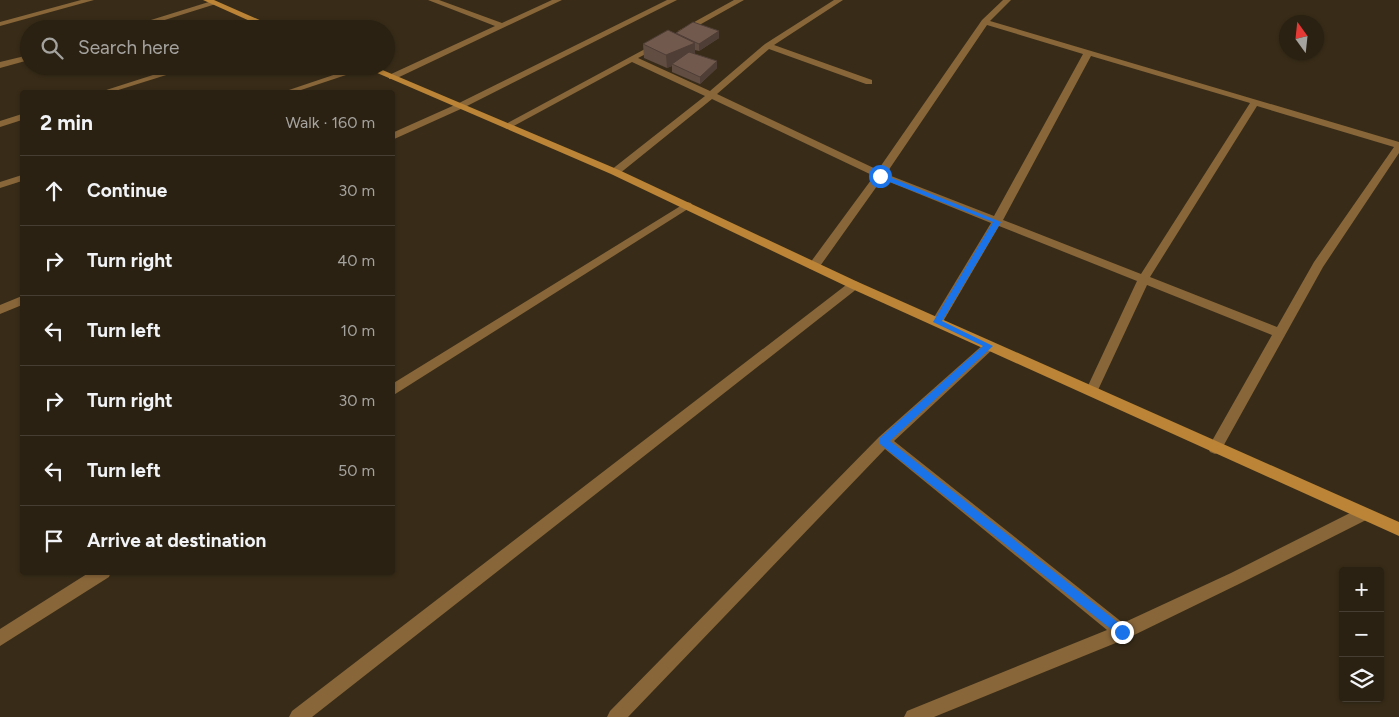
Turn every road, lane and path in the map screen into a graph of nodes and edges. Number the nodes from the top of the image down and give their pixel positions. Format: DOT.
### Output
graph roads {
  1 [pos="90,0"];
  2 [pos="432,0"];
  3 [pos="558,0"];
  4 [pos="673,0"];
  5 [pos="740,0"];
  6 [pos="839,0"];
  7 [pos="1007,0"];
  8 [pos="211,2"];
  9 [pos="154,20"];
  10 [pos="254,20"];
  11 [pos="985,22"];
  12 [pos="0,24"];
  13 [pos="503,26"];
  14 [pos="768,46"];
  15 [pos="1088,53"];
  16 [pos="632,58"];
  17 [pos="20,59"];
  18 [pos="0,65"];
  19 [pos="161,75"];
  20 [pos="338,75"];
  21 [pos="387,75"];
  22 [pos="392,77"];
  23 [pos="869,82"];
  24 [pos="111,90"];
  25 [pos="293,90"];
  26 [pos="711,95"];
  27 [pos="1255,102"];
  28 [pos="460,106"];
  29 [pos="20,118"];
  30 [pos="0,124"];
  31 [pos="507,126"];
  32 [pos="395,136"];
  33 [pos="1399,145"];
  34 [pos="614,172"];
  35 [pos="880,176"];
  36 [pos="20,179"];
  37 [pos="0,185"];
  38 [pos="687,205"];
  39 [pos="998,222"];
  40 [pos="814,266"];
  41 [pos="1144,278"];
  42 [pos="854,285"];
  43 [pos="20,301"];
  44 [pos="0,310"];
  45 [pos="937,322"];
  46 [pos="1280,333"];
  47 [pos="989,346"];
  48 [pos="395,389"];
  49 [pos="1092,390"];
  50 [pos="884,441"];
  51 [pos="1215,448"];
  52 [pos="1363,514"];
  53 [pos="1399,529"];
  54 [pos="99,575"];
  55 [pos="1122,632"];
  56 [pos="0,638"];
  57 [pos="298,717"];
  58 [pos="616,717"];
  59 [pos="913,717"];
  1 -- 12 [label="street"];
  2 -- 13 [label="street"];
  3 -- 13 [label="street"];
  4 -- 28 [label="street"];
  5 -- 16 [label="street"];
  6 -- 14 [label="street"];
  7 -- 11 [label="street"];
  8 -- 9 [label="street"];
  8 -- 10 [label="street"];
  11 -- 15 [label="street"];
  11 -- 35 [label="street"];
  13 -- 22 [label="street"];
  14 -- 23 [label="street"];
  14 -- 26 [label="street"];
  15 -- 27 [label="street"];
  15 -- 39 [label="street"];
  16 -- 26 [label="street"];
  16 -- 31 [label="street"];
  17 -- 18 [label="street"];
  19 -- 24 [label="street"];
  20 -- 25 [label="street"];
  21 -- 22 [label="street"];
  22 -- 28 [label="street"];
  26 -- 34 [label="street"];
  26 -- 35 [label="street"];
  27 -- 33 [label="street"];
  27 -- 41 [label="street"];
  28 -- 31 [label="street"];
  28 -- 32 [label="street"];
  29 -- 30 [label="street"];
  31 -- 34 [label="street"];
  33 -- 46 [label="street"];
  34 -- 38 [label="street"];
  35 -- 39 [label="street"];
  35 -- 40 [label="street"];
  36 -- 37 [label="street"];
  38 -- 40 [label="street"];
  38 -- 48 [label="street"];
  39 -- 41 [label="street"];
  39 -- 45 [label="street"];
  40 -- 42 [label="street"];
  41 -- 46 [label="street"];
  41 -- 49 [label="street"];
  42 -- 45 [label="street"];
  42 -- 57 [label="street"];
  43 -- 44 [label="street"];
  45 -- 47 [label="street"];
  46 -- 51 [label="street"];
  47 -- 49 [label="street"];
  47 -- 50 [label="street"];
  49 -- 51 [label="street"];
  50 -- 55 [label="street"];
  50 -- 58 [label="street"];
  51 -- 52 [label="street"];
  52 -- 53 [label="street"];
  52 -- 55 [label="street"];
  54 -- 56 [label="street"];
  55 -- 59 [label="street"];
}
